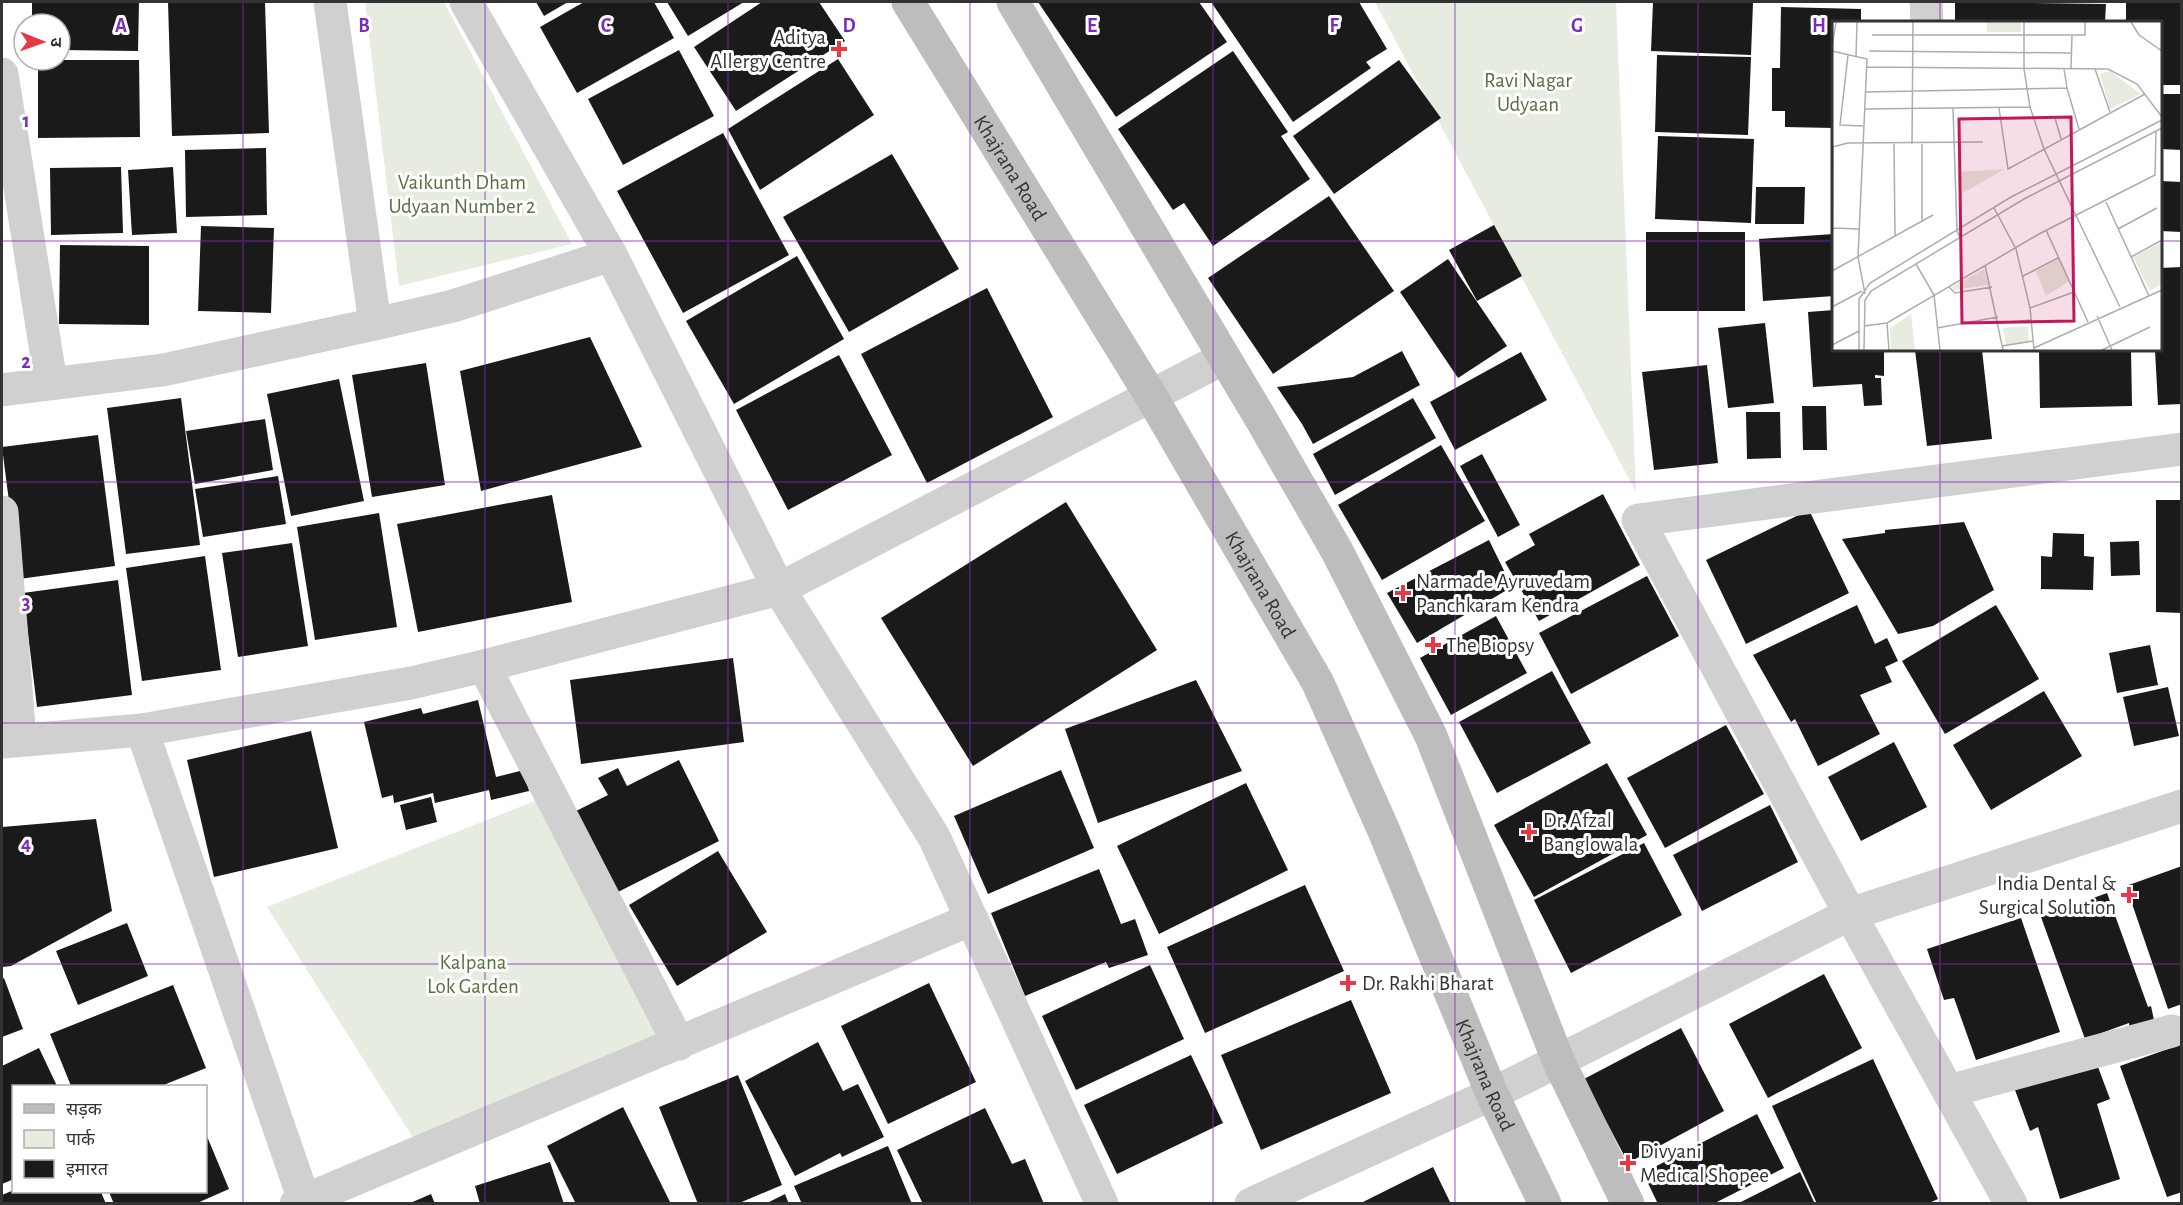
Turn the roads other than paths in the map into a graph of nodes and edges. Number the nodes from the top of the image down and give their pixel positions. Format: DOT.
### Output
graph roads {
  1 [pos="330,2"];
  2 [pos="466,2"];
  3 [pos="909,2"];
  4 [pos="1013,2"];
  5 [pos="1926,2"];
  6 [pos="1927,21"];
  7 [pos="2,74"];
  8 [pos="611,255"];
  9 [pos="375,324"];
  10 [pos="1224,358"];
  11 [pos="51,383"];
  12 [pos="2,390"];
  13 [pos="1151,396"];
  14 [pos="2181,449"];
  15 [pos="2,512"];
  16 [pos="779,589"];
  17 [pos="484,666"];
  18 [pos="142,730"];
  19 [pos="11,741"];
  20 [pos="2181,806"];
  21 [pos="1850,914"];
  22 [pos="972,920"];
  23 [pos="2172,1031"];
  24 [pos="679,1044"];
  25 [pos="1558,1060"];
  26 [pos="1949,1091"];
  27 [pos="1492,1094"];
  28 [pos="300,1202"];
  29 [pos="1102,1203"];
  30 [pos="1251,1203"];
  31 [pos="1545,1203"];
  32 [pos="1628,1203"];
  33 [pos="2011,1203"];
  1 -- 9 [label="street"];
  2 -- 8 [label="street"];
  3 -- 13 [label="main road, Khajrana Road"];
  4 -- 10 [label="main road"];
  5 -- 6 [label="street"];
  7 -- 11 [label="street"];
  8 -- 9 [label="street"];
  8 -- 16 [label="street"];
  9 -- 11 [label="street"];
  10 -- 13 [label="street"];
  10 -- 25 [label="main road"];
  11 -- 12 [label="street"];
  13 -- 16 [label="street"];
  13 -- 27 [label="main road, Khajrana Road"];
  14 -- 21 [label="street"];
  15 -- 19 [label="street"];
  16 -- 17 [label="street"];
  16 -- 22 [label="street"];
  17 -- 18 [label="street"];
  17 -- 24 [label="street"];
  18 -- 19 [label="street"];
  18 -- 28 [label="street"];
  20 -- 21 [label="street"];
  21 -- 25 [label="street"];
  21 -- 26 [label="street"];
  22 -- 24 [label="street"];
  22 -- 29 [label="street"];
  23 -- 26 [label="street"];
  24 -- 28 [label="street"];
  25 -- 27 [label="street"];
  25 -- 32 [label="main road"];
  26 -- 33 [label="street"];
  27 -- 30 [label="street"];
  27 -- 31 [label="main road, Khajrana Road"];
}
